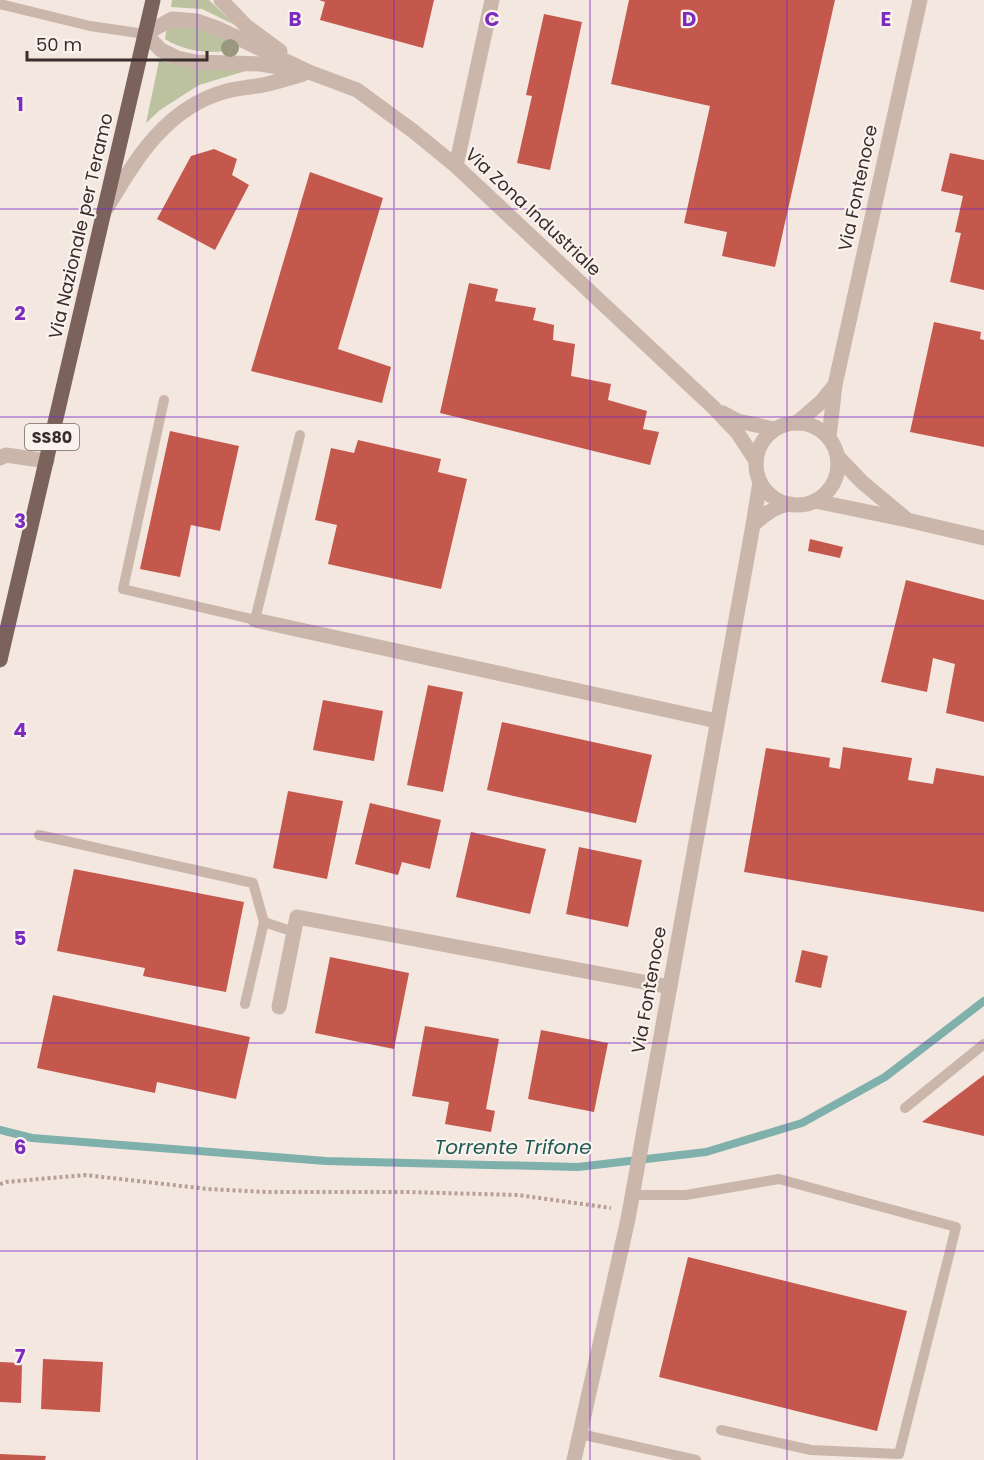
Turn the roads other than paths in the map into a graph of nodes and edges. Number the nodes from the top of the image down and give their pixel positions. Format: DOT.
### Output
graph roads {
  1 [pos="153,0"];
  2 [pos="221,0"];
  3 [pos="492,0"];
  4 [pos="920,0"];
  5 [pos="0,4"];
  6 [pos="145,34"];
  7 [pos="309,72"];
  8 [pos="456,166"];
  9 [pos="104,213"];
  10 [pos="835,385"];
  11 [pos="164,400"];
  12 [pos="713,407"];
  13 [pos="798,422"];
  14 [pos="774,429"];
  15 [pos="300,435"];
  16 [pos="829,437"];
  17 [pos="0,458"];
  18 [pos="838,458"];
  19 [pos="47,461"];
  20 [pos="756,461"];
  21 [pos="760,482"];
  22 [pos="815,501"];
  23 [pos="790,504"];
  24 [pos="908,520"];
  25 [pos="753,525"];
  26 [pos="984,538"];
  27 [pos="255,620"];
  28 [pos="0,660"];
  29 [pos="717,721"];
  30 [pos="39,835"];
  31 [pos="264,922"];
  32 [pos="294,932"];
  33 [pos="670,987"];
  34 [pos="245,1004"];
  35 [pos="279,1007"];
  36 [pos="984,1044"];
  37 [pos="905,1108"];
  38 [pos="633,1192"];
  39 [pos="721,1430"];
  40 [pos="580,1434"];
  41 [pos="574,1460"];
  42 [pos="696,1460"];
  1 -- 6 [label="main road, Via Nazionale per Teramo / SS80"];
  2 -- 7 [label="street"];
  3 -- 8 [label="street"];
  4 -- 10 [label="street, Via Fontenoce"];
  5 -- 6 [label="lane"];
  6 -- 7 [label="street"];
  6 -- 7 [label="street"];
  6 -- 9 [label="main road, Via Nazionale per Teramo / SS80"];
  7 -- 8 [label="street, Via Zona Industriale"];
  7 -- 9 [label="street"];
  8 -- 12 [label="street, Via Zona Industriale"];
  9 -- 19 [label="main road, Via Nazionale per Teramo / SS80"];
  10 -- 13 [label="street, Via Fontenoce"];
  10 -- 16 [label="street, Via Fontenoce"];
  11 -- 27 [label="lane"];
  12 -- 14 [label="street, Via Zona Industriale"];
  12 -- 20 [label="street, Via Zona Industriale"];
  13 -- 14 [label="street"];
  13 -- 16 [label="street"];
  14 -- 20 [label="street"];
  15 -- 27 [label="lane"];
  16 -- 18 [label="street"];
  17 -- 19 [label="street"];
  18 -- 22 [label="street"];
  18 -- 24 [label="street"];
  19 -- 28 [label="main road, Via Nazionale per Teramo / SS80"];
  20 -- 21 [label="street"];
  21 -- 23 [label="street"];
  21 -- 25 [label="street, Via Fontenoce"];
  22 -- 23 [label="street"];
  22 -- 24 [label="street"];
  23 -- 25 [label="street"];
  24 -- 26 [label="street"];
  25 -- 29 [label="street, Via Fontenoce"];
  27 -- 29 [label="street"];
  29 -- 33 [label="street, Via Fontenoce"];
  30 -- 31 [label="lane"];
  31 -- 32 [label="lane"];
  31 -- 34 [label="lane"];
  32 -- 33 [label="street"];
  32 -- 35 [label="street"];
  33 -- 38 [label="street, Via Fontenoce"];
  36 -- 37 [label="lane"];
  38 -- 39 [label="lane"];
  38 -- 40 [label="street, Via Fontenoce"];
  40 -- 41 [label="street, Via Fontenoce"];
  40 -- 42 [label="lane"];
}
